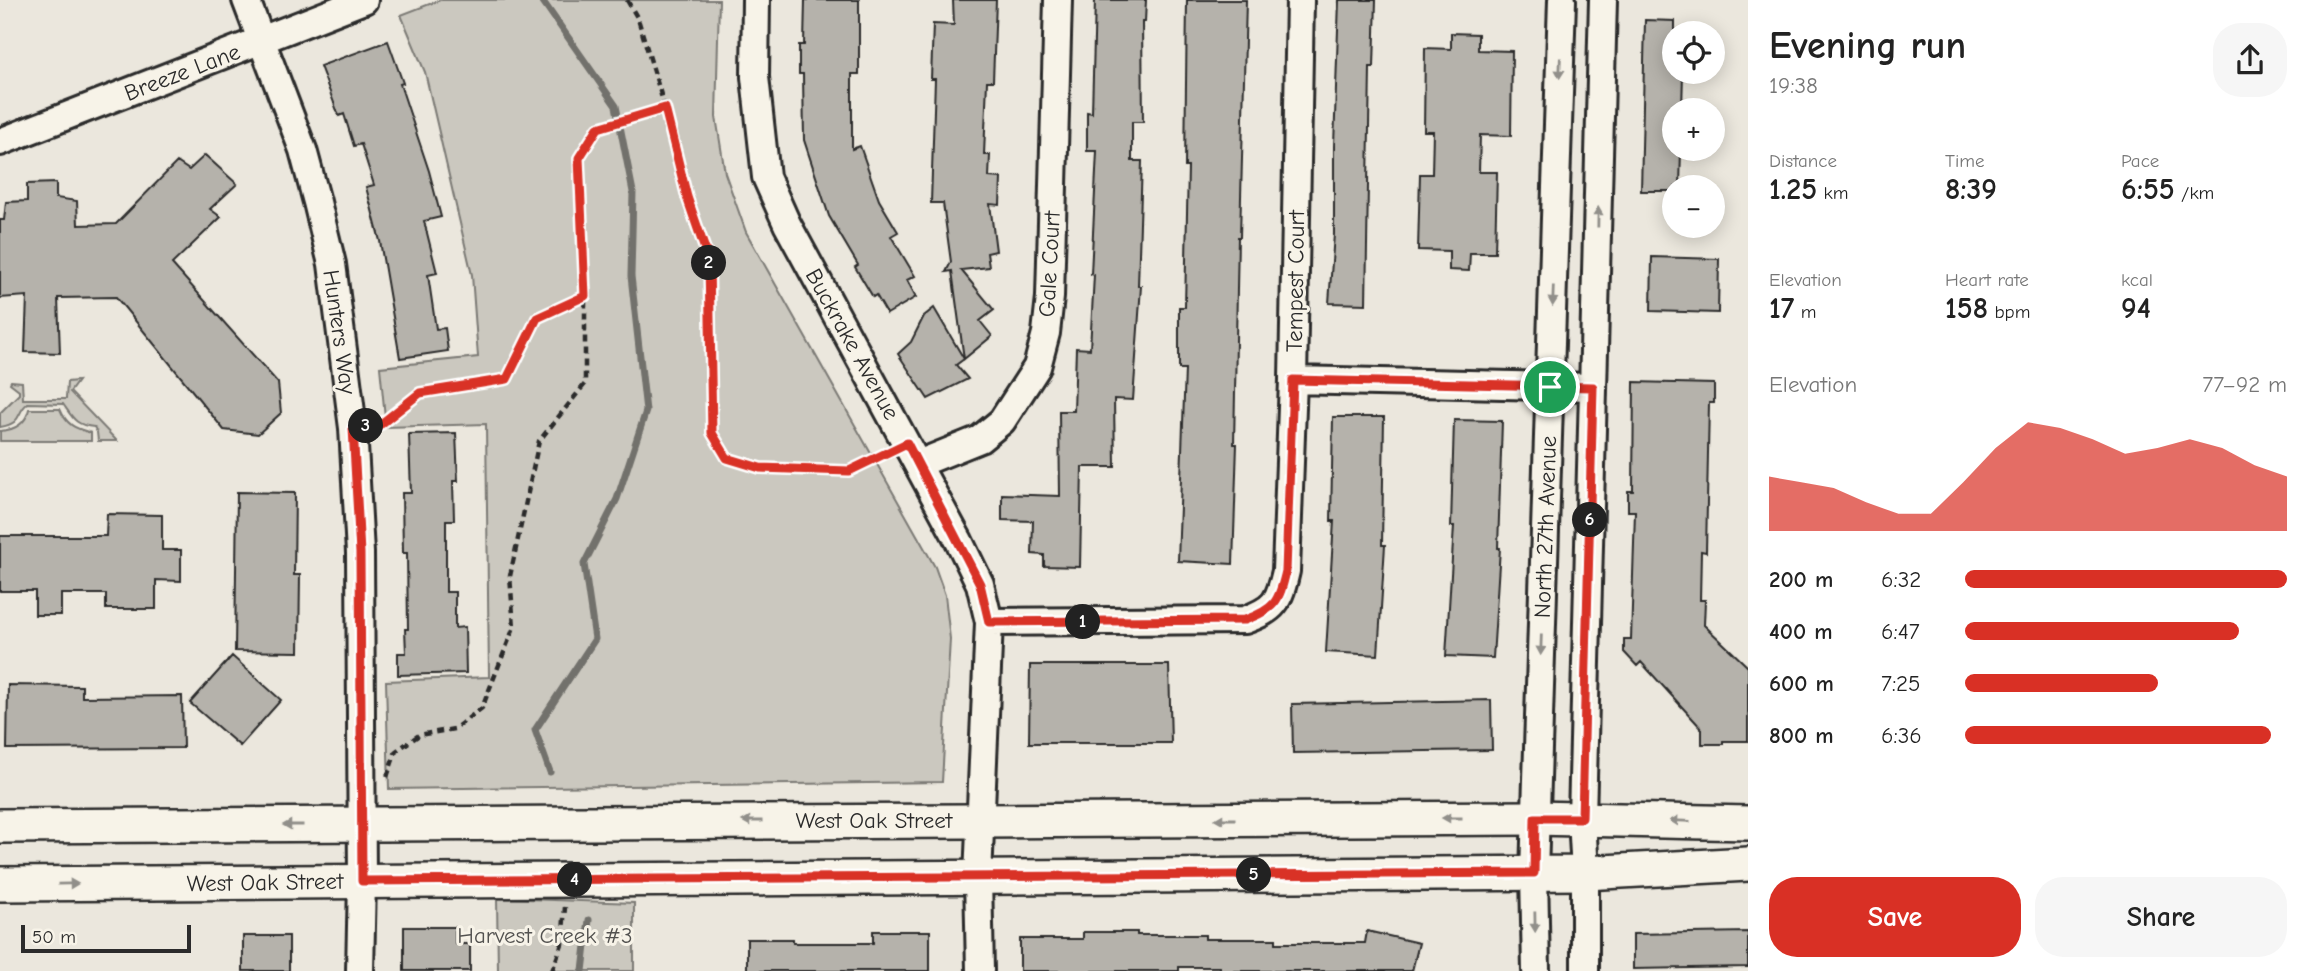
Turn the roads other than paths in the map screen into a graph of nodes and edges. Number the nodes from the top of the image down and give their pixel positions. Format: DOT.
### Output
graph roads {
  1 [pos="246,0"];
  2 [pos="364,0"];
  3 [pos="756,0"];
  4 [pos="1058,0"];
  5 [pos="1300,0"];
  6 [pos="1562,0"];
  7 [pos="1603,0"];
  8 [pos="262,41"];
  9 [pos="0,142"];
  10 [pos="1293,380"];
  11 [pos="1550,387"];
  12 [pos="1593,387"];
  13 [pos="913,454"];
  14 [pos="989,622"];
  15 [pos="1535,818"];
  16 [pos="1582,818"];
  17 [pos="982,820"];
  18 [pos="1748,823"];
  19 [pos="362,824"];
  20 [pos="0,827"];
  21 [pos="1748,864"];
  22 [pos="1534,873"];
  23 [pos="1585,873"];
  24 [pos="978,877"];
  25 [pos="362,881"];
  26 [pos="0,884"];
  27 [pos="360,971"];
  28 [pos="980,971"];
  29 [pos="1536,971"];
  30 [pos="1585,971"];
  1 -- 8 [label="street, Hunters Way"];
  2 -- 8 [label="street, Breeze Lane"];
  3 -- 13 [label="street, Buckrake Avenue"];
  4 -- 13 [label="street, Gale Court"];
  5 -- 10 [label="street, Tempest Court"];
  6 -- 11 [label="street, North 27th Avenue, one-way"];
  12 -- 7 [label="street, North 27th Avenue, one-way"];
  8 -- 9 [label="street, Breeze Lane"];
  8 -- 19 [label="street, Hunters Way"];
  10 -- 11 [label="street"];
  10 -- 14 [label="street, Tempest Court"];
  11 -- 12 [label="street"];
  11 -- 15 [label="street, North 27th Avenue, one-way"];
  12 -- 16 [label="street, North 27th Avenue"];
  13 -- 14 [label="street, Buckrake Avenue"];
  14 -- 17 [label="street, Buckrake Avenue"];
  15 -- 16 [label="main road, West Oak Street"];
  15 -- 17 [label="main road, West Oak Street, one-way"];
  15 -- 22 [label="street, North 27th Avenue"];
  18 -- 16 [label="main road, West Oak Street, one-way"];
  16 -- 23 [label="street, North 27th Avenue"];
  17 -- 19 [label="main road, West Oak Street, one-way"];
  17 -- 24 [label="street, Buckrake Avenue"];
  19 -- 20 [label="main road, West Oak Street, one-way"];
  19 -- 25 [label="street, Hunters Way"];
  21 -- 23 [label="main road, West Oak Street"];
  22 -- 23 [label="main road, West Oak Street"];
  22 -- 24 [label="main road, West Oak Street"];
  22 -- 29 [label="street, North 27th Avenue, one-way"];
  23 -- 30 [label="street, North 27th Avenue"];
  24 -- 25 [label="main road, West Oak Street"];
  24 -- 28 [label="street, Buckrake Avenue"];
  26 -- 25 [label="main road, West Oak Street, one-way"];
  25 -- 27 [label="street, Hunters Way"];
}
